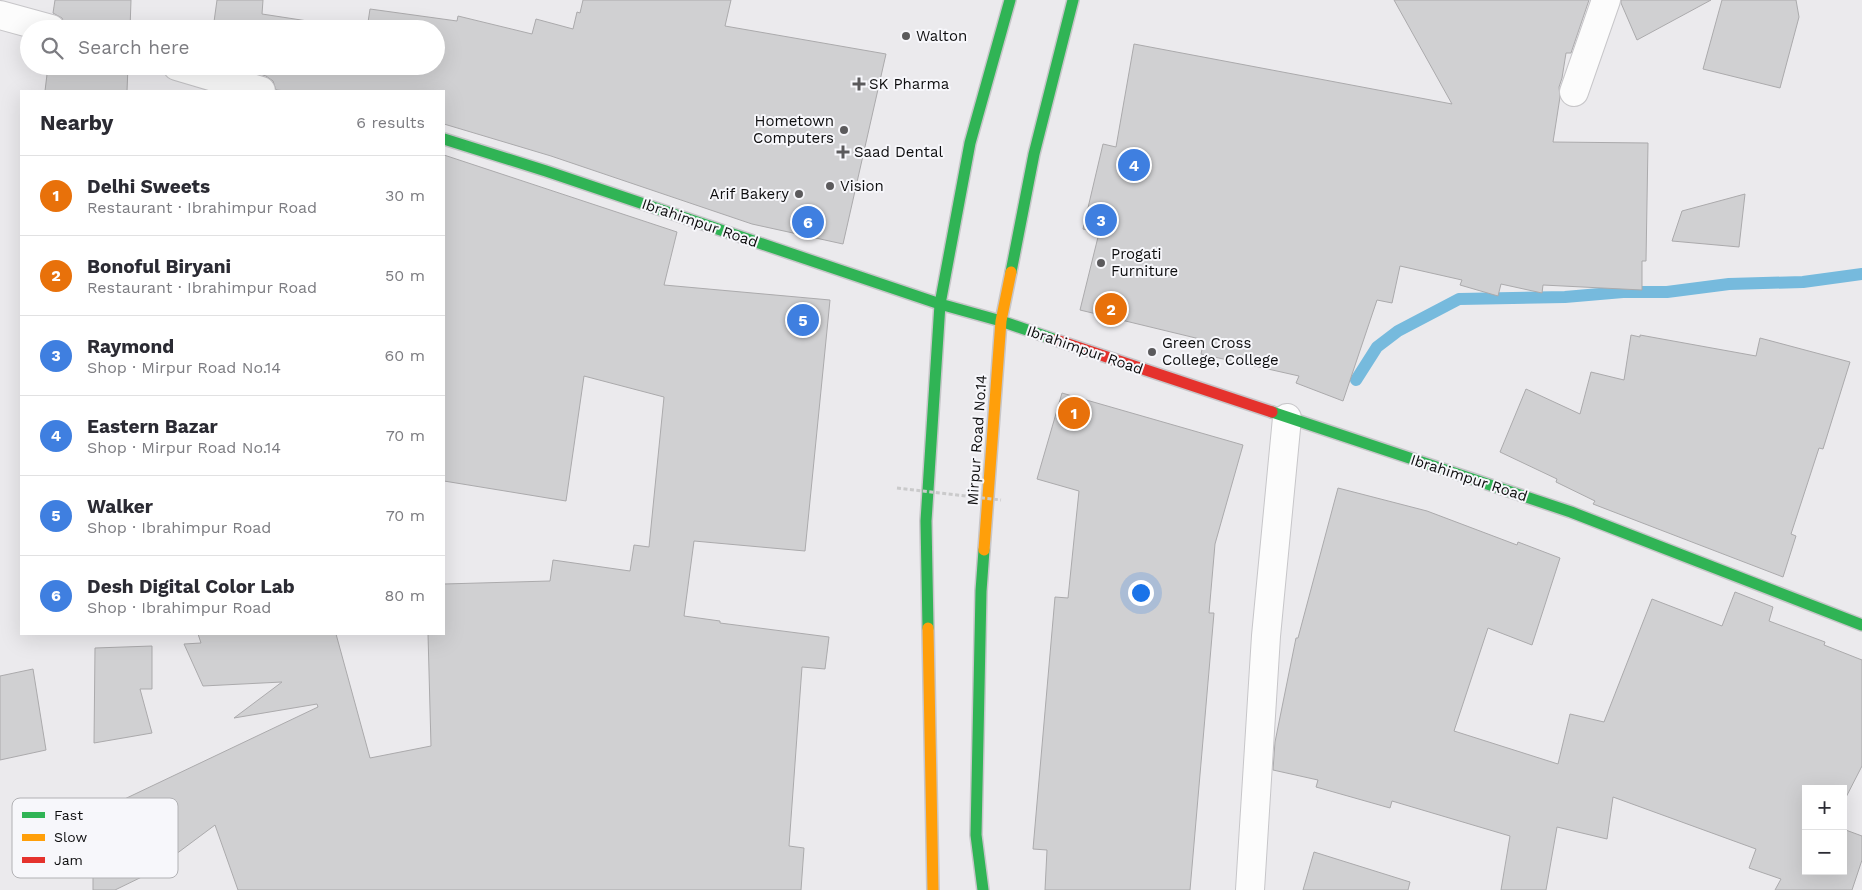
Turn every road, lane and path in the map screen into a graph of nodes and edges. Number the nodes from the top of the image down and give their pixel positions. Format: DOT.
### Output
graph roads {
  1 [pos="1010,0"];
  2 [pos="1073,0"];
  3 [pos="1606,0"];
  4 [pos="0,15"];
  5 [pos="20,21"];
  6 [pos="207,75"];
  7 [pos="258,90"];
  8 [pos="1574,92"];
  9 [pos="445,138"];
  10 [pos="940,304"];
  11 [pos="1001,321"];
  12 [pos="1287,418"];
  13 [pos="897,488"];
  14 [pos="1001,500"];
  15 [pos="1862,625"];
  16 [pos="933,890"];
  17 [pos="983,890"];
  18 [pos="1250,890"];
  1 -- 10 [label="main road"];
  2 -- 11 [label="main road, Mirpur Road No.14"];
  3 -- 8 [label="street"];
  4 -- 5 [label="street"];
  6 -- 7 [label="street"];
  9 -- 10 [label="main road, Ibrahimpur Road"];
  10 -- 11 [label="main road, Ibrahimpur Road"];
  10 -- 16 [label="main road"];
  11 -- 12 [label="main road, Ibrahimpur Road"];
  11 -- 17 [label="main road, Mirpur Road No.14"];
  12 -- 15 [label="main road, Ibrahimpur Road"];
  12 -- 18 [label="street"];
  13 -- 14 [label="path, bridge"];
}
